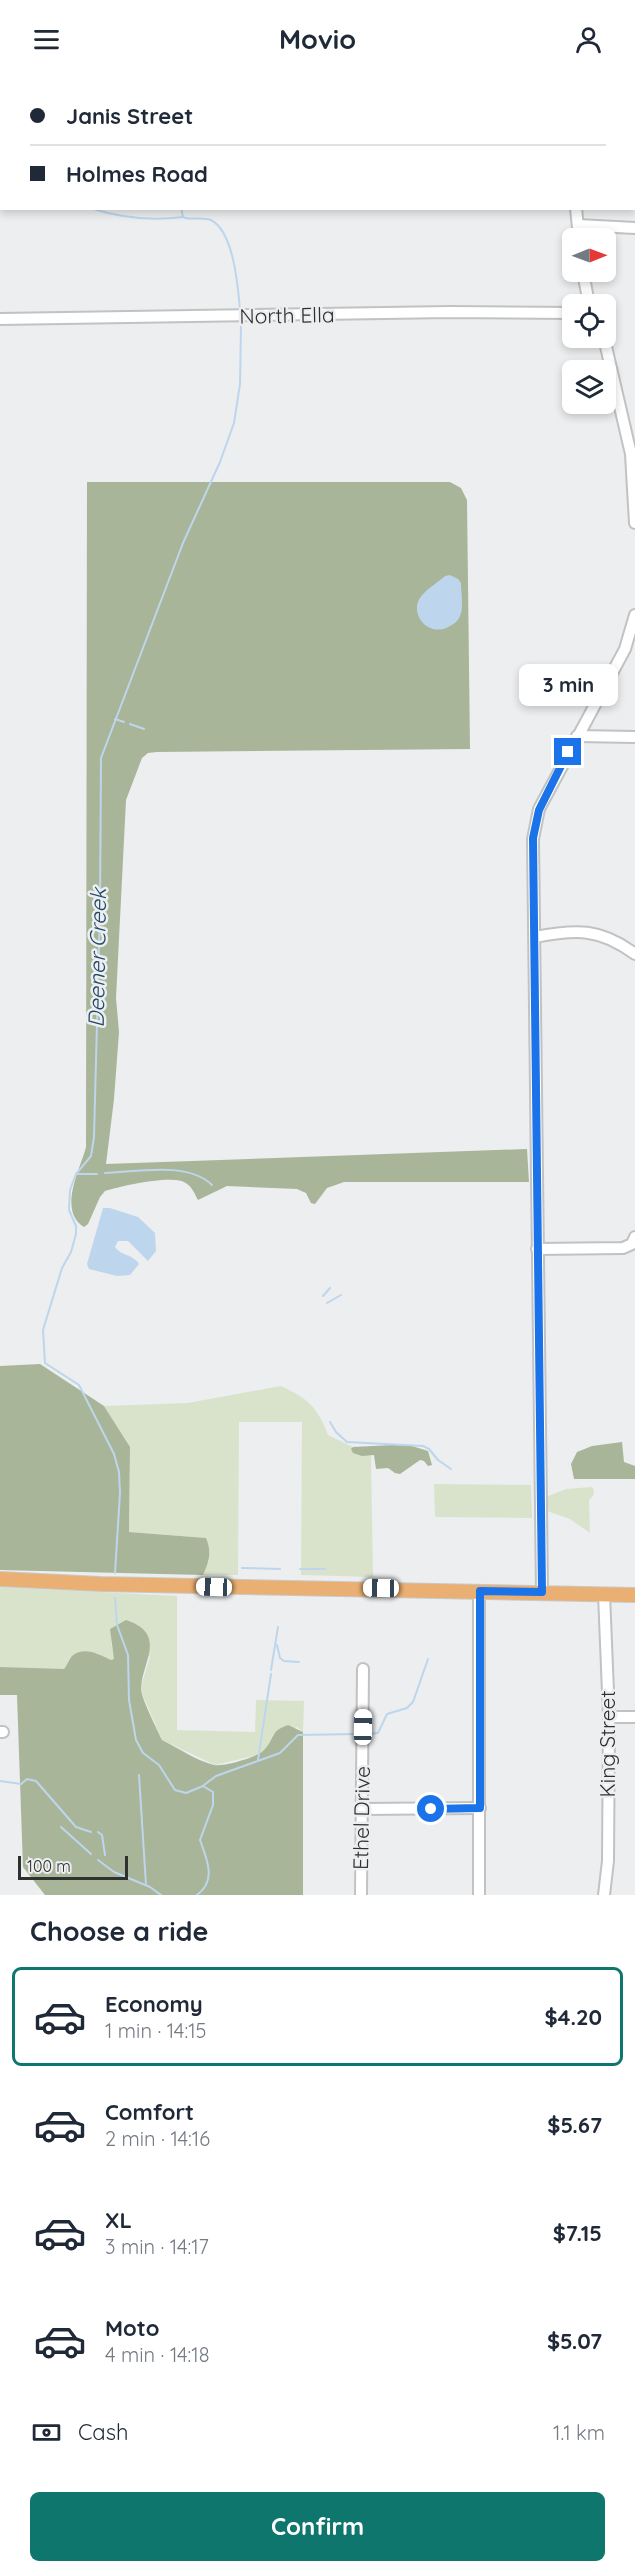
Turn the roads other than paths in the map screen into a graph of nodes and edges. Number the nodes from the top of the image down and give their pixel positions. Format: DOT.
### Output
graph roads {
  1 [pos="576,210"];
  2 [pos="578,225"];
  3 [pos="578,228"];
  4 [pos="635,228"];
  5 [pos="562,313"];
  6 [pos="0,319"];
  7 [pos="606,348"];
  8 [pos="635,523"];
  9 [pos="635,615"];
  10 [pos="577,736"];
  11 [pos="635,736"];
  12 [pos="535,937"];
  13 [pos="635,954"];
  14 [pos="635,1237"];
  15 [pos="537,1249"];
  16 [pos="0,1579"];
  17 [pos="480,1591"];
  18 [pos="542,1592"];
  19 [pos="604,1594"];
  20 [pos="635,1595"];
  21 [pos="363,1669"];
  22 [pos="609,1717"];
  23 [pos="635,1717"];
  24 [pos="480,1808"];
  25 [pos="362,1809"];
  26 [pos="361,1895"];
  27 [pos="479,1895"];
  28 [pos="604,1895"];
  1 -- 2 [label="street"];
  2 -- 3 [label="street"];
  2 -- 4 [label="street"];
  5 -- 6 [label="street, North Ella"];
  7 -- 8 [label="street"];
  9 -- 10 [label="street"];
  10 -- 11 [label="street"];
  10 -- 12 [label="street"];
  12 -- 13 [label="street"];
  12 -- 15 [label="street"];
  14 -- 15 [label="street"];
  15 -- 18 [label="street"];
  16 -- 17 [label="main road"];
  17 -- 18 [label="main road"];
  17 -- 24 [label="street"];
  18 -- 19 [label="main road"];
  19 -- 20 [label="main road"];
  19 -- 22 [label="street, King Street"];
  21 -- 25 [label="street, Ethel Drive"];
  22 -- 23 [label="street"];
  22 -- 28 [label="street, King Street"];
  24 -- 25 [label="street"];
  24 -- 27 [label="street"];
  25 -- 26 [label="street, Ethel Drive"];
}
